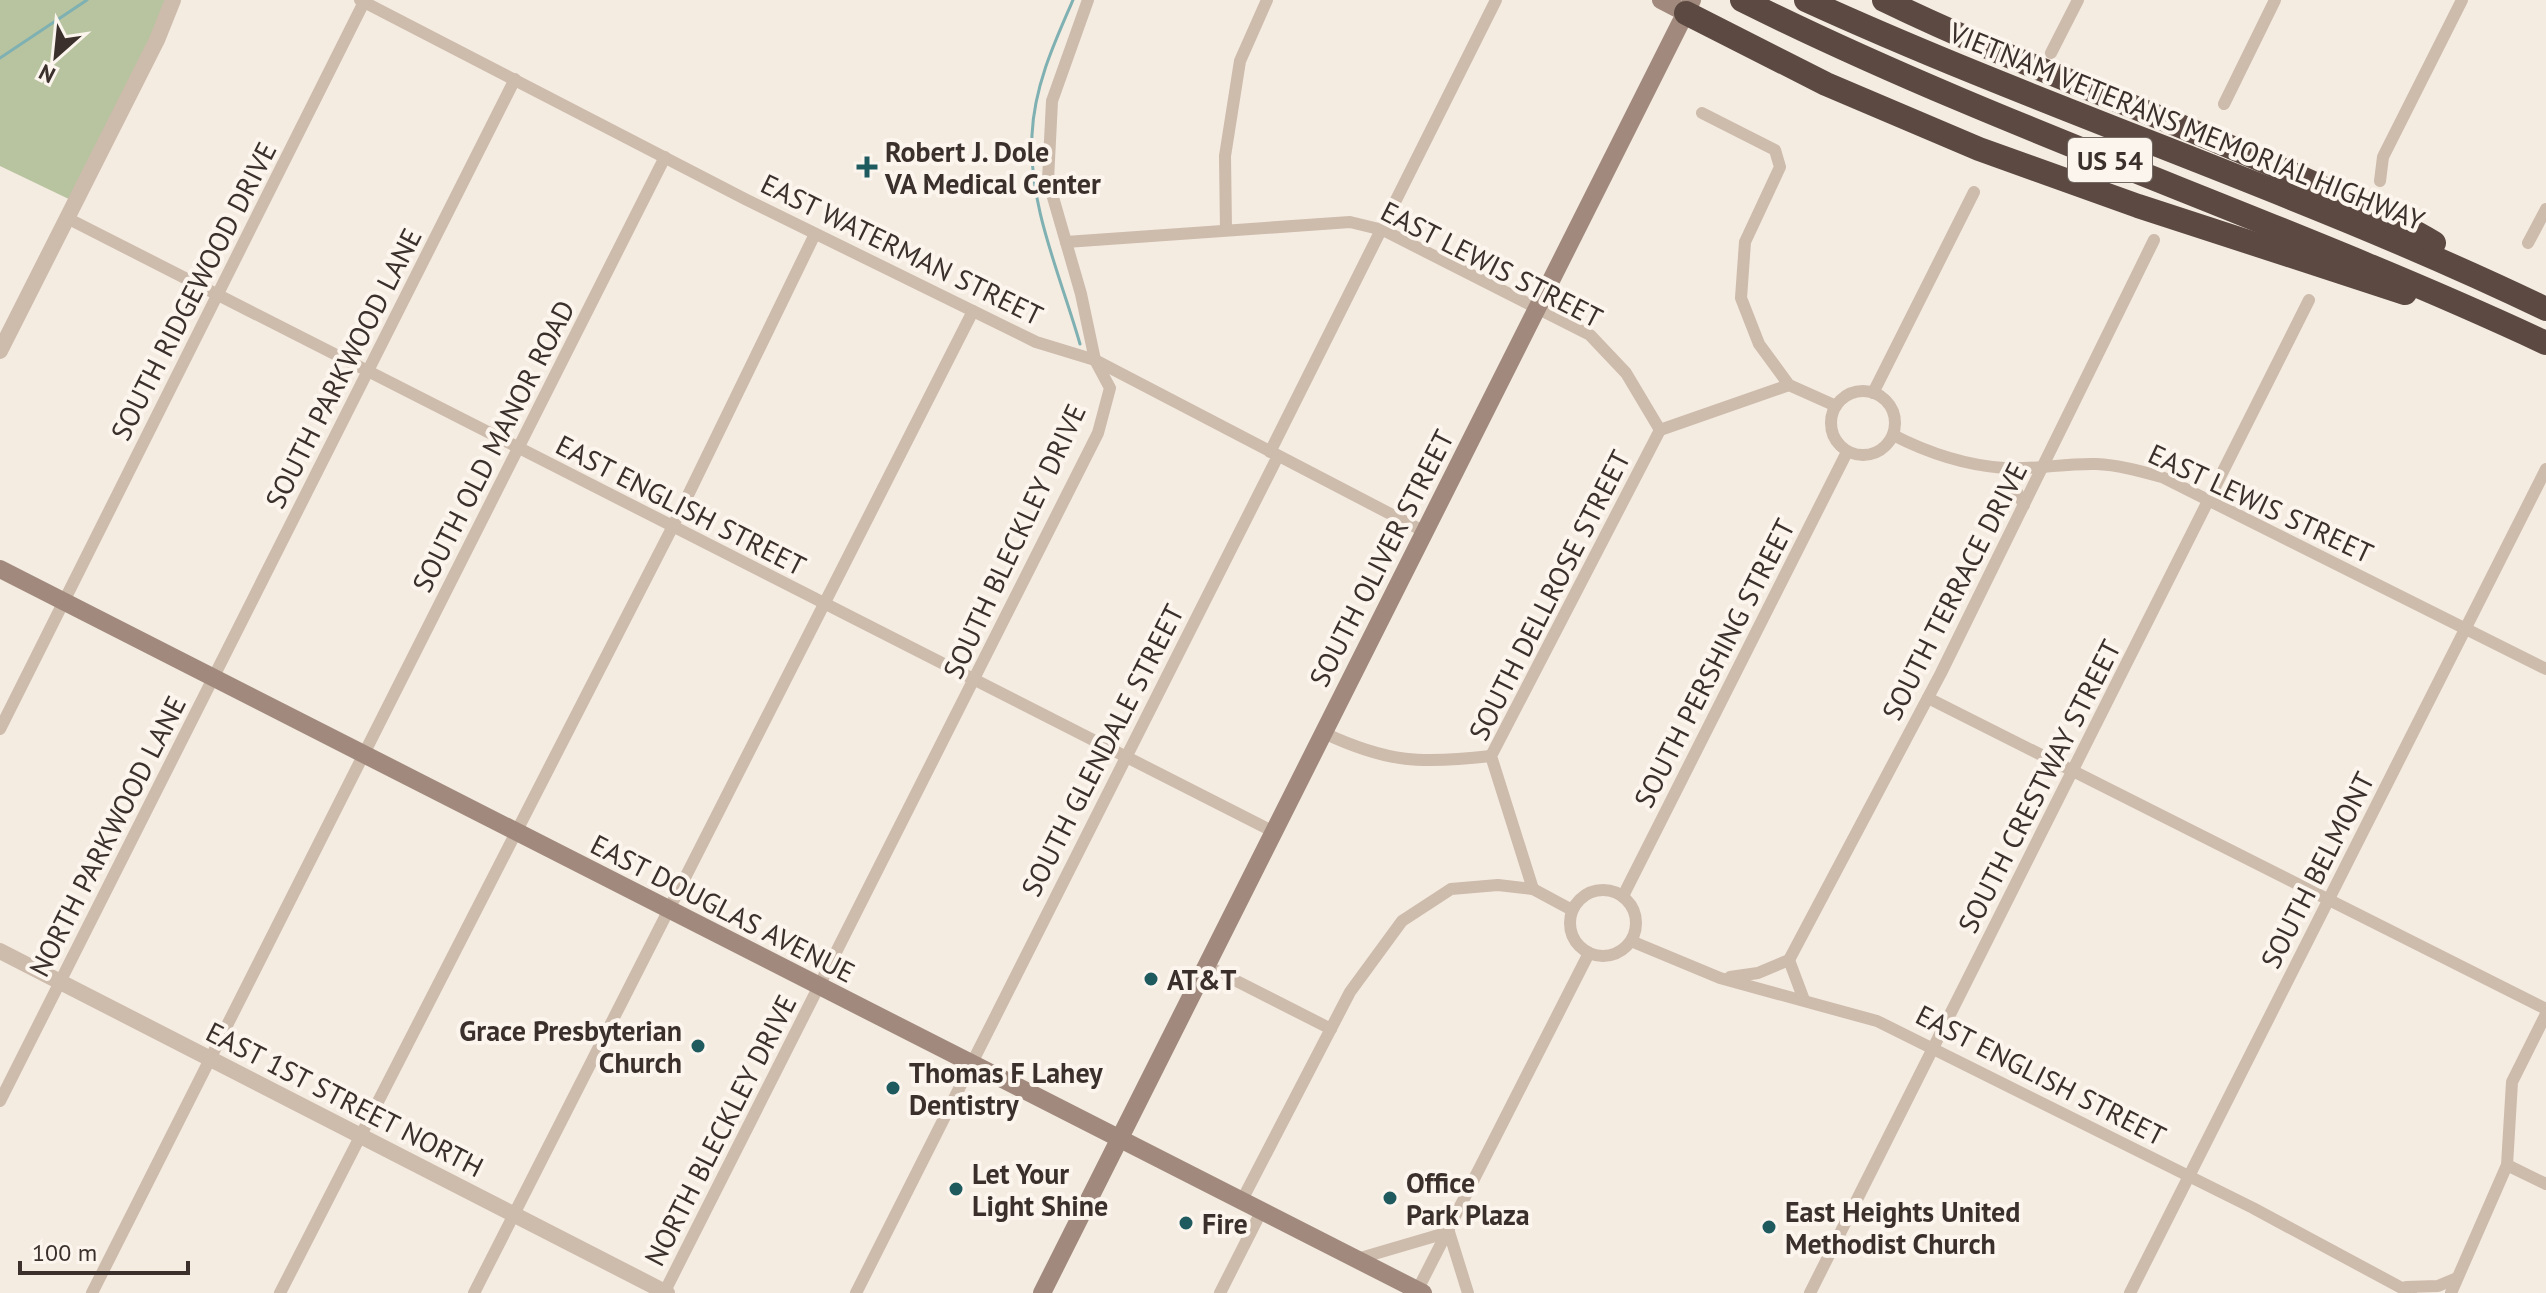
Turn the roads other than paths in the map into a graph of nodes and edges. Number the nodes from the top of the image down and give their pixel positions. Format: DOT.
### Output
graph roads {
  1 [pos="173,0"];
  2 [pos="1088,0"];
  3 [pos="1267,0"];
  4 [pos="1496,0"];
  5 [pos="1661,0"];
  6 [pos="1742,0"];
  7 [pos="1806,0"];
  8 [pos="1884,0"];
  9 [pos="2078,0"];
  10 [pos="2275,0"];
  11 [pos="2462,0"];
  12 [pos="362,1"];
  13 [pos="1689,6"];
  14 [pos="2051,53"];
  15 [pos="515,79"];
  16 [pos="2224,104"];
  17 [pos="1702,113"];
  18 [pos="665,157"];
  19 [pos="2380,181"];
  20 [pos="1974,192"];
  21 [pos="2546,209"];
  22 [pos="67,218"];
  23 [pos="1226,230"];
  24 [pos="1383,230"];
  25 [pos="815,234"];
  26 [pos="2154,240"];
  27 [pos="1066,242"];
  28 [pos="2528,243"];
  29 [pos="2510,291"];
  30 [pos="218,296"];
  31 [pos="2309,300"];
  32 [pos="1538,308"];
  33 [pos="2546,309"];
  34 [pos="973,311"];
  35 [pos="2481,312"];
  36 [pos="2546,343"];
  37 [pos="0,351"];
  38 [pos="1095,360"];
  39 [pos="367,373"];
  40 [pos="1789,385"];
  41 [pos="1873,393"];
  42 [pos="1836,406"];
  43 [pos="1660,430"];
  44 [pos="1893,435"];
  45 [pos="518,450"];
  46 [pos="1847,452"];
  47 [pos="1274,454"];
  48 [pos="2004,468"];
  49 [pos="2042,469"];
  50 [pos="2546,469"];
  51 [pos="2210,499"];
  52 [pos="2024,505"];
  53 [pos="672,528"];
  54 [pos="1425,532"];
  55 [pos="0,569"];
  56 [pos="65,602"];
  57 [pos="822,604"];
  58 [pos="2466,629"];
  59 [pos="2546,669"];
  60 [pos="214,678"];
  61 [pos="975,681"];
  62 [pos="1928,698"];
  63 [pos="0,729"];
  64 [pos="1324,733"];
  65 [pos="364,756"];
  66 [pos="1124,756"];
  67 [pos="1491,756"];
  68 [pos="2073,772"];
  69 [pos="1274,832"];
  70 [pos="516,834"];
  71 [pos="1533,889"];
  72 [pos="1623,896"];
  73 [pos="2328,902"];
  74 [pos="1572,910"];
  75 [pos="669,911"];
  76 [pos="1631,941"];
  77 [pos="0,951"];
  78 [pos="1589,953"];
  79 [pos="1789,960"];
  80 [pos="1207,966"];
  81 [pos="1720,978"];
  82 [pos="60,982"];
  83 [pos="818,988"];
  84 [pos="1804,1000"];
  85 [pos="2546,1012"];
  86 [pos="1331,1029"];
  87 [pos="1934,1047"];
  88 [pos="210,1059"];
  89 [pos="972,1066"];
  90 [pos="0,1101"];
  91 [pos="363,1137"];
  92 [pos="1120,1141"];
  93 [pos="2507,1165"];
  94 [pos="2189,1176"];
  95 [pos="2546,1184"];
  96 [pos="1241,1202"];
  97 [pos="1261,1212"];
  98 [pos="514,1214"];
  99 [pos="1449,1232"];
  100 [pos="1357,1259"];
  101 [pos="2457,1278"];
  102 [pos="2408,1290"];
  103 [pos="1419,1292"];
  104 [pos="92,1293"];
  105 [pos="280,1293"];
  106 [pos="474,1293"];
  107 [pos="665,1293"];
  108 [pos="856,1293"];
  109 [pos="1042,1293"];
  110 [pos="1220,1293"];
  111 [pos="1468,1293"];
  112 [pos="1810,1293"];
  113 [pos="2130,1293"];
  114 [pos="2451,1293"];
  115 [pos="2459,1293"];
  1 -- 22 [label="street"];
  2 -- 27 [label="street, SOUTH BLECKLEY DRIVE"];
  3 -- 23 [label="street"];
  4 -- 24 [label="street, SOUTH GLENDALE STREET"];
  5 -- 13 [label="main road"];
  6 -- 35 [label="highway, US 54"];
  7 -- 29 [label="highway, VIETNAM VETERANS MEMORIAL HIGHWAY / US 54"];
  8 -- 29 [label="highway"];
  9 -- 14 [label="street"];
  10 -- 16 [label="street"];
  11 -- 19 [label="street"];
  12 -- 15 [label="street, EAST WATERMAN STREET"];
  12 -- 30 [label="street, SOUTH RIDGEWOOD DRIVE"];
  13 -- 32 [label="main road, SOUTH OLIVER STREET"];
  13 -- 35 [label="highway"];
  15 -- 18 [label="street, EAST WATERMAN STREET"];
  15 -- 39 [label="street, SOUTH PARKWOOD LANE"];
  17 -- 40 [label="street"];
  18 -- 25 [label="street, EAST WATERMAN STREET"];
  18 -- 45 [label="street, SOUTH OLD MANOR ROAD"];
  20 -- 41 [label="street"];
  21 -- 28 [label="street"];
  22 -- 30 [label="street, EAST ENGLISH STREET"];
  22 -- 37 [label="street"];
  23 -- 24 [label="street, EAST LEWIS STREET"];
  23 -- 27 [label="street, EAST LEWIS STREET"];
  24 -- 32 [label="street, EAST LEWIS STREET"];
  24 -- 47 [label="street, SOUTH GLENDALE STREET"];
  25 -- 34 [label="street, EAST WATERMAN STREET"];
  25 -- 53 [label="street"];
  26 -- 49 [label="street, SOUTH TERRACE DRIVE"];
  27 -- 38 [label="street, SOUTH BLECKLEY DRIVE"];
  29 -- 33 [label="highway, VIETNAM VETERANS MEMORIAL HIGHWAY / US 54"];
  30 -- 39 [label="street, EAST ENGLISH STREET"];
  30 -- 56 [label="street, SOUTH RIDGEWOOD DRIVE"];
  31 -- 51 [label="street, SOUTH CRESTWAY STREET"];
  32 -- 43 [label="street, EAST LEWIS STREET"];
  32 -- 54 [label="main road, SOUTH OLIVER STREET"];
  34 -- 38 [label="street, EAST WATERMAN STREET"];
  34 -- 57 [label="street"];
  35 -- 36 [label="highway, US 54"];
  38 -- 47 [label="street, EAST WATERMAN STREET"];
  38 -- 61 [label="street, SOUTH BLECKLEY DRIVE"];
  39 -- 45 [label="street, EAST ENGLISH STREET"];
  39 -- 60 [label="street, SOUTH PARKWOOD LANE"];
  40 -- 42 [label="street"];
  40 -- 43 [label="street, SOUTH DELLROSE STREET"];
  41 -- 42 [label="street"];
  41 -- 44 [label="street"];
  42 -- 46 [label="street"];
  43 -- 67 [label="street, SOUTH DELLROSE STREET"];
  44 -- 46 [label="street"];
  44 -- 48 [label="street, EAST LEWIS STREET"];
  45 -- 53 [label="street, EAST ENGLISH STREET"];
  45 -- 65 [label="street, SOUTH OLD MANOR ROAD"];
  46 -- 72 [label="street, SOUTH PERSHING STREET"];
  47 -- 54 [label="street, EAST WATERMAN STREET"];
  47 -- 66 [label="street, SOUTH GLENDALE STREET"];
  48 -- 49 [label="street, EAST LEWIS STREET"];
  48 -- 52 [label="street"];
  49 -- 51 [label="street, EAST LEWIS STREET"];
  49 -- 52 [label="street, SOUTH TERRACE DRIVE"];
  50 -- 58 [label="street, SOUTH BELMONT"];
  51 -- 58 [label="street, EAST LEWIS STREET"];
  51 -- 68 [label="street, SOUTH CRESTWAY STREET"];
  52 -- 62 [label="street, SOUTH TERRACE DRIVE"];
  53 -- 57 [label="street, EAST ENGLISH STREET"];
  53 -- 70 [label="street"];
  54 -- 64 [label="main road, SOUTH OLIVER STREET"];
  55 -- 56 [label="main road, EAST DOUGLAS AVENUE"];
  56 -- 60 [label="main road, EAST DOUGLAS AVENUE"];
  56 -- 63 [label="street, SOUTH RIDGEWOOD DRIVE"];
  57 -- 61 [label="street, EAST ENGLISH STREET"];
  57 -- 75 [label="street"];
  58 -- 59 [label="street, EAST LEWIS STREET"];
  58 -- 73 [label="street, SOUTH BELMONT"];
  60 -- 65 [label="main road, EAST DOUGLAS AVENUE"];
  60 -- 82 [label="street, NORTH PARKWOOD LANE"];
  61 -- 66 [label="street, EAST ENGLISH STREET"];
  61 -- 83 [label="street, SOUTH BLECKLEY DRIVE"];
  62 -- 68 [label="street"];
  62 -- 79 [label="street, SOUTH TERRACE DRIVE"];
  64 -- 67 [label="street"];
  64 -- 69 [label="main road, SOUTH OLIVER STREET"];
  65 -- 70 [label="main road, EAST DOUGLAS AVENUE"];
  65 -- 88 [label="street, SOUTH OLD MANOR ROAD"];
  66 -- 69 [label="street, EAST ENGLISH STREET"];
  66 -- 89 [label="street, SOUTH GLENDALE STREET"];
  67 -- 71 [label="street, SOUTH DELLROSE STREET"];
  68 -- 73 [label="street"];
  68 -- 87 [label="street, SOUTH CRESTWAY STREET"];
  69 -- 80 [label="main road, SOUTH OLIVER STREET"];
  70 -- 75 [label="main road, EAST DOUGLAS AVENUE"];
  70 -- 91 [label="street"];
  71 -- 74 [label="street"];
  71 -- 86 [label="street"];
  72 -- 74 [label="street"];
  72 -- 76 [label="street"];
  73 -- 85 [label="street"];
  73 -- 94 [label="street, SOUTH BELMONT"];
  74 -- 78 [label="street"];
  75 -- 83 [label="main road, EAST DOUGLAS AVENUE"];
  75 -- 98 [label="street"];
  76 -- 78 [label="street"];
  76 -- 81 [label="street, EAST ENGLISH STREET"];
  77 -- 82 [label="street, EAST 1ST STREET NORTH"];
  78 -- 99 [label="street"];
  79 -- 81 [label="street"];
  79 -- 84 [label="street"];
  80 -- 86 [label="street"];
  80 -- 92 [label="main road, SOUTH OLIVER STREET"];
  81 -- 84 [label="street, EAST ENGLISH STREET"];
  82 -- 88 [label="street, EAST 1ST STREET NORTH"];
  82 -- 90 [label="street, NORTH PARKWOOD LANE"];
  83 -- 89 [label="main road, EAST DOUGLAS AVENUE"];
  83 -- 107 [label="street, NORTH BLECKLEY DRIVE"];
  84 -- 87 [label="street, EAST ENGLISH STREET"];
  85 -- 93 [label="street"];
  86 -- 96 [label="street"];
  87 -- 94 [label="street, EAST ENGLISH STREET"];
  87 -- 112 [label="street, SOUTH CRESTWAY STREET"];
  88 -- 91 [label="street, EAST 1ST STREET NORTH"];
  88 -- 104 [label="street, SOUTH OLD MANOR ROAD"];
  89 -- 92 [label="main road, EAST DOUGLAS AVENUE"];
  89 -- 108 [label="street, SOUTH GLENDALE STREET"];
  91 -- 98 [label="street, EAST 1ST STREET NORTH"];
  91 -- 105 [label="street"];
  92 -- 96 [label="main road, EAST DOUGLAS AVENUE"];
  92 -- 109 [label="main road, SOUTH OLIVER STREET"];
  93 -- 95 [label="street"];
  93 -- 101 [label="street"];
  94 -- 102 [label="street, EAST ENGLISH STREET"];
  94 -- 113 [label="street, SOUTH BELMONT"];
  96 -- 97 [label="main road, EAST DOUGLAS AVENUE"];
  97 -- 100 [label="main road, EAST DOUGLAS AVENUE"];
  97 -- 110 [label="street"];
  98 -- 106 [label="street"];
  98 -- 107 [label="street, EAST 1ST STREET NORTH"];
  99 -- 100 [label="street"];
  99 -- 103 [label="street"];
  99 -- 111 [label="street"];
  100 -- 103 [label="main road, EAST DOUGLAS AVENUE"];
  101 -- 102 [label="street"];
  101 -- 114 [label="street"];
  101 -- 115 [label="street"];
}
